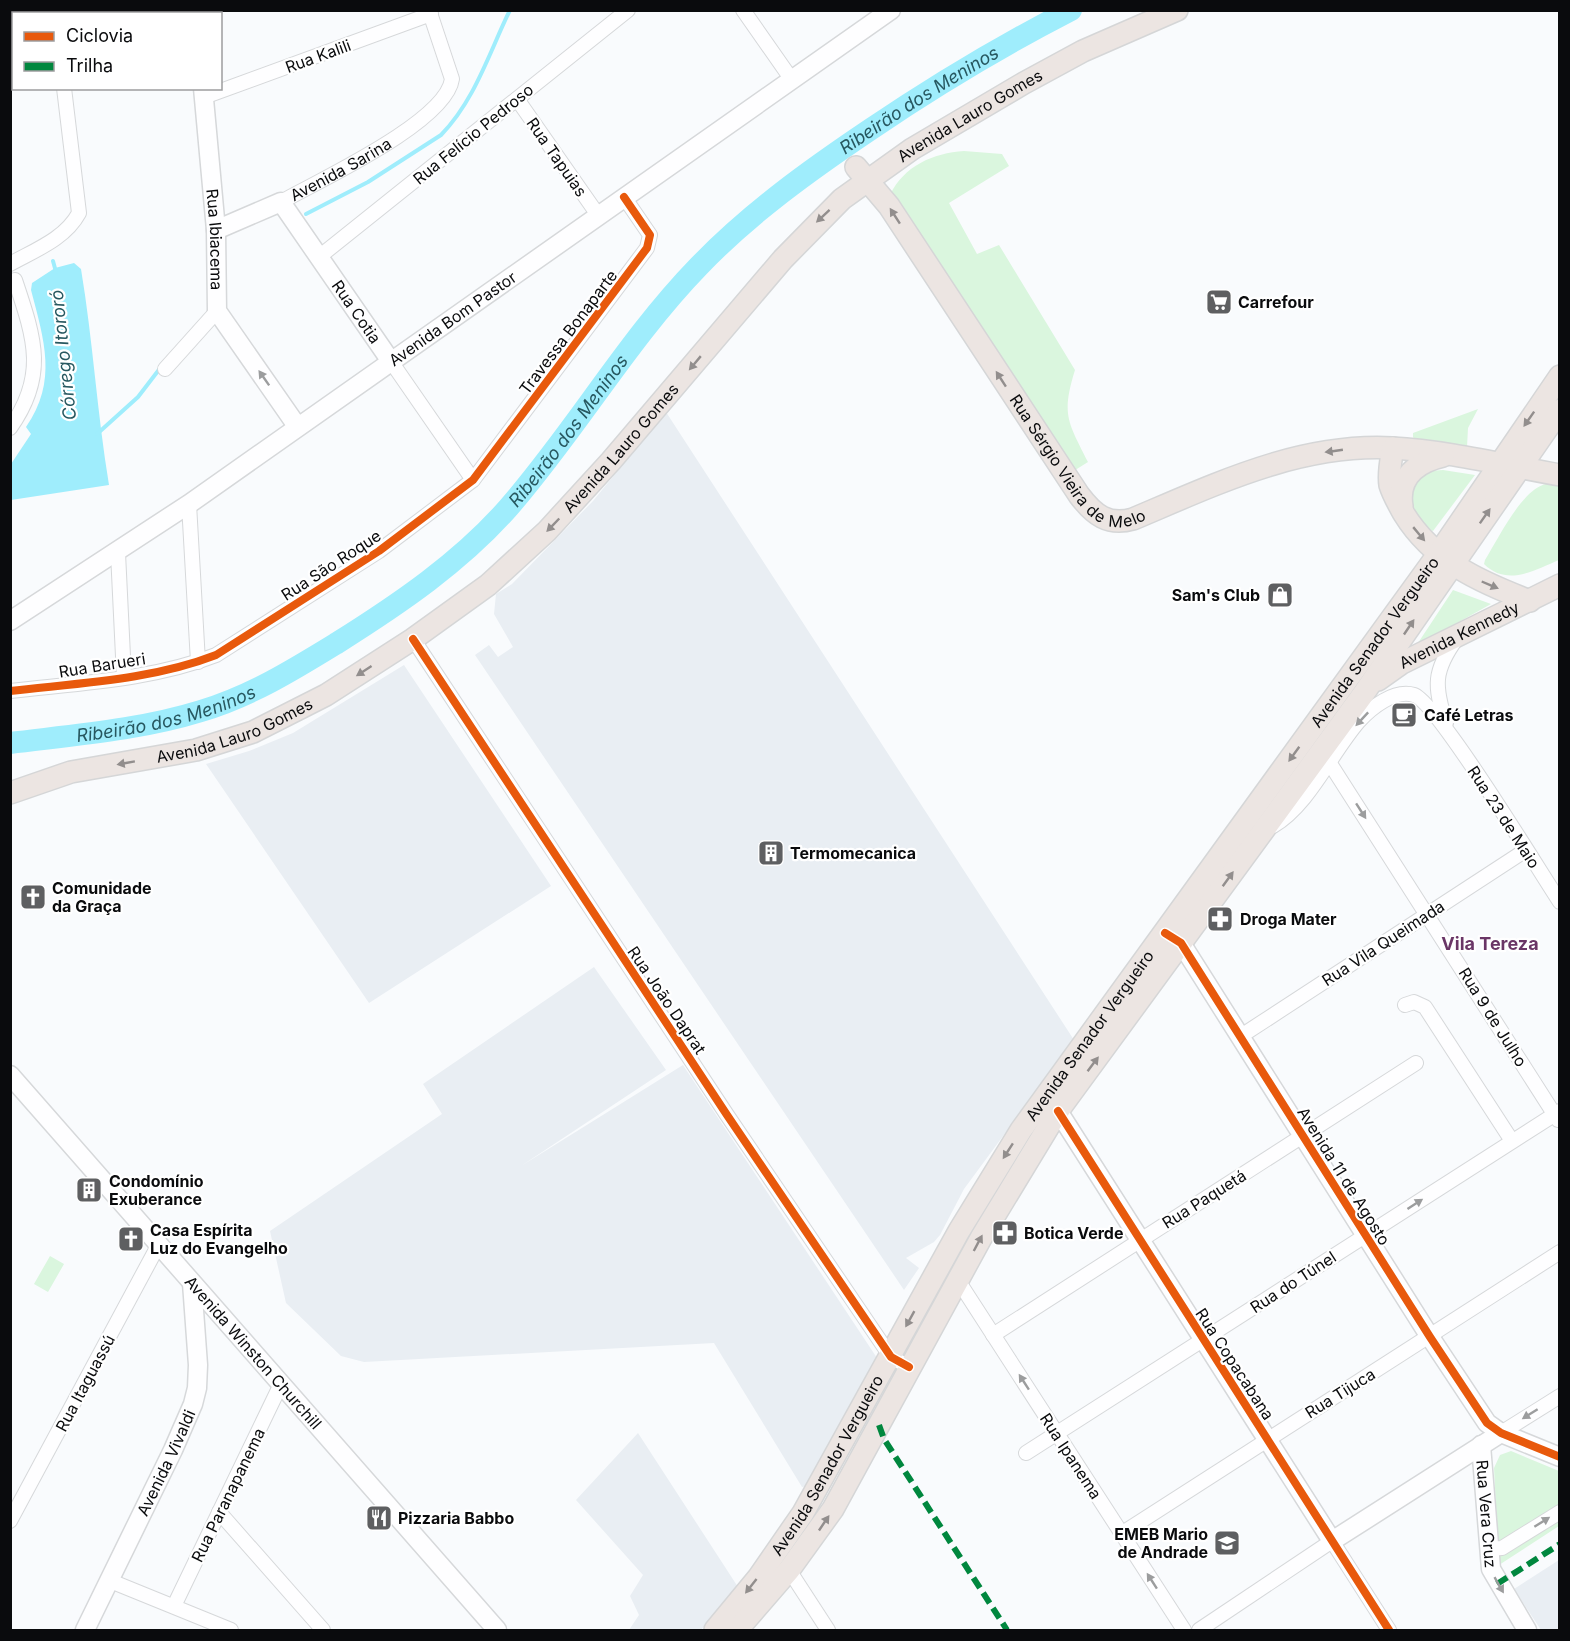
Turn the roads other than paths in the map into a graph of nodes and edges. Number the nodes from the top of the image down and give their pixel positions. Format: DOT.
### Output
graph roads {
  1 [pos="628,10"];
  2 [pos="743,10"];
  3 [pos="891,10"];
  4 [pos="1177,10"];
  5 [pos="430,12"];
  6 [pos="792,80"];
  7 [pos="222,87"];
  8 [pos="64,90"];
  9 [pos="204,93"];
  10 [pos="517,99"];
  11 [pos="863,174"];
  12 [pos="624,197"];
  13 [pos="281,202"];
  14 [pos="598,215"];
  15 [pos="216,230"];
  16 [pos="319,256"];
  17 [pos="10,264"];
  18 [pos="15,280"];
  19 [pos="217,311"];
  20 [pos="390,360"];
  21 [pos="165,369"];
  22 [pos="1560,376"];
  23 [pos="1555,416"];
  24 [pos="297,426"];
  25 [pos="10,428"];
  26 [pos="1560,443"];
  27 [pos="1393,448"];
  28 [pos="1450,455"];
  29 [pos="1498,463"];
  30 [pos="1519,468"];
  31 [pos="1560,475"];
  32 [pos="473,480"];
  33 [pos="189,504"];
  34 [pos="1403,511"];
  35 [pos="118,553"];
  36 [pos="1445,559"];
  37 [pos="1560,585"];
  38 [pos="1530,601"];
  39 [pos="10,621"];
  40 [pos="1458,636"];
  41 [pos="413,639"];
  42 [pos="198,662"];
  43 [pos="124,677"];
  44 [pos="10,691"];
  45 [pos="1364,693"];
  46 [pos="1449,731"];
  47 [pos="1329,762"];
  48 [pos="10,793"];
  49 [pos="1261,833"];
  50 [pos="1526,850"];
  51 [pos="1560,902"];
  52 [pos="1427,913"];
  53 [pos="1173,938"];
  54 [pos="1405,1005"];
  55 [pos="1241,1036"];
  56 [pos="1416,1063"];
  57 [pos="10,1075"];
  58 [pos="1058,1111"];
  59 [pos="1558,1116"];
  60 [pos="1303,1136"];
  61 [pos="1512,1141"];
  62 [pos="1365,1236"];
  63 [pos="1140,1240"];
  64 [pos="159,1244"];
  65 [pos="1560,1252"];
  66 [pos="959,1282"];
  67 [pos="192,1283"];
  68 [pos="993,1335"];
  69 [pos="1430,1337"];
  70 [pos="1203,1340"];
  71 [pos="900,1362"];
  72 [pos="281,1384"];
  73 [pos="1560,1396"];
  74 [pos="1057,1433"];
  75 [pos="1501,1433"];
  76 [pos="1267,1439"];
  77 [pos="1481,1445"];
  78 [pos="1026,1453"];
  79 [pos="1560,1457"];
  80 [pos="219,1512"];
  81 [pos="1560,1512"];
  82 [pos="10,1521"];
  83 [pos="1121,1534"];
  84 [pos="1332,1540"];
  85 [pos="1488,1549"];
  86 [pos="789,1570"];
  87 [pos="108,1580"];
  88 [pos="174,1606"];
  89 [pos="85,1630"];
  90 [pos="227,1630"];
  91 [pos="323,1630"];
  92 [pos="497,1630"];
  93 [pos="716,1630"];
  94 [pos="737,1630"];
  95 [pos="828,1630"];
  96 [pos="1184,1630"];
  97 [pos="1199,1630"];
  98 [pos="1389,1630"];
  99 [pos="1527,1630"];
  1 -- 10 [label="street, Rua Felício Pedroso"];
  2 -- 6 [label="street"];
  3 -- 6 [label="street, Avenida Bom Pastor"];
  4 -- 11 [label="main road, Avenida Lauro Gomes"];
  5 -- 7 [label="street, Rua Kalili"];
  5 -- 13 [label="street, Avenida Sarina"];
  6 -- 12 [label="street, Avenida Bom Pastor"];
  8 -- 17 [label="street"];
  9 -- 15 [label="street, Rua Ibiacema"];
  10 -- 14 [label="street, Rua Tapuias"];
  10 -- 16 [label="street, Rua Felício Pedroso"];
  27 -- 11 [label="main road, Rua Sérgio Vieira de Melo, one-way"];
  11 -- 41 [label="main road, Avenida Lauro Gomes, one-way"];
  12 -- 14 [label="street, Avenida Bom Pastor"];
  12 -- 32 [label="street, Travessa Bonaparte"];
  13 -- 15 [label="street, Avenida Sarina"];
  13 -- 16 [label="street, Rua Cotia"];
  14 -- 20 [label="street, Avenida Bom Pastor"];
  15 -- 19 [label="street, Rua Ibiacema"];
  16 -- 20 [label="street, Rua Cotia"];
  18 -- 25 [label="street"];
  19 -- 21 [label="street, Rua Ibiacema"];
  24 -- 19 [label="street, one-way"];
  20 -- 24 [label="street, Avenida Bom Pastor"];
  20 -- 32 [label="street, Rua Cotia"];
  22 -- 29 [label="main road, Avenida Senador Vergueiro, one-way"];
  23 -- 26 [label="main road"];
  23 -- 30 [label="main road, Avenida Senador Vergueiro"];
  24 -- 33 [label="street, Avenida Bom Pastor"];
  27 -- 28 [label="main road, Rua Sérgio Vieira de Melo"];
  27 -- 34 [label="main road"];
  28 -- 29 [label="main road, Rua Sérgio Vieira de Melo"];
  28 -- 34 [label="main road"];
  29 -- 30 [label="main road, Rua Sérgio Vieira de Melo"];
  29 -- 36 [label="main road, Avenida Senador Vergueiro"];
  30 -- 31 [label="main road"];
  36 -- 30 [label="main road, Avenida Senador Vergueiro, one-way"];
  32 -- 42 [label="street, Rua São Roque"];
  33 -- 35 [label="street, Avenida Bom Pastor"];
  33 -- 42 [label="street"];
  34 -- 36 [label="main road, one-way"];
  35 -- 39 [label="street, Avenida Bom Pastor"];
  35 -- 43 [label="street, Rua Barueri"];
  36 -- 38 [label="main road, one-way"];
  45 -- 36 [label="main road, Avenida Senador Vergueiro, one-way"];
  36 -- 53 [label="main road, Avenida Senador Vergueiro, one-way"];
  37 -- 38 [label="main road, Avenida Kennedy"];
  38 -- 40 [label="main road, Avenida Kennedy"];
  40 -- 45 [label="main road, Avenida Kennedy"];
  40 -- 46 [label="street, Rua 23 de Maio"];
  41 -- 48 [label="main road, Avenida Lauro Gomes, one-way"];
  41 -- 71 [label="street, Rua João Daprat"];
  42 -- 43 [label="street, Rua Barueri"];
  43 -- 44 [label="street, Rua Barueri"];
  45 -- 49 [label="main road, Avenida Senador Vergueiro"];
  46 -- 47 [label="street, Rua 23 de Maio, one-way"];
  46 -- 50 [label="street, Rua 23 de Maio"];
  47 -- 49 [label="street"];
  47 -- 52 [label="street, Rua 9 de Julho, one-way"];
  53 -- 49 [label="main road, Avenida Senador Vergueiro, one-way"];
  50 -- 51 [label="street, Rua 23 de Maio"];
  50 -- 52 [label="street, Rua Vila Queimada"];
  52 -- 55 [label="street, Rua Vila Queimada"];
  52 -- 59 [label="street, Rua 9 de Julho"];
  53 -- 55 [label="street, Avenida 11 de Agosto"];
  58 -- 53 [label="main road, Avenida Senador Vergueiro, one-way"];
  53 -- 71 [label="main road, Avenida Senador Vergueiro, one-way"];
  54 -- 61 [label="street"];
  55 -- 60 [label="street, Avenida 11 de Agosto"];
  56 -- 60 [label="street, Rua Paquetá"];
  57 -- 64 [label="street, Avenida Winston Churchill"];
  58 -- 63 [label="street, Rua Copacabana"];
  66 -- 58 [label="main road, Avenida Senador Vergueiro, one-way"];
  59 -- 61 [label="street, Rua do Túnel"];
  60 -- 62 [label="street, Avenida 11 de Agosto"];
  60 -- 63 [label="street, Rua Paquetá"];
  62 -- 61 [label="street, Rua do Túnel, one-way"];
  62 -- 69 [label="street, Avenida 11 de Agosto"];
  62 -- 70 [label="street, Rua do Túnel"];
  63 -- 68 [label="street, Rua Paquetá"];
  63 -- 70 [label="street, Rua Copacabana"];
  64 -- 67 [label="street, Avenida Winston Churchill"];
  64 -- 82 [label="street, Rua Itaguassú"];
  65 -- 69 [label="street, Rua Tijuca"];
  66 -- 68 [label="street, Rua Ipanema"];
  66 -- 71 [label="main road, Avenida Senador Vergueiro"];
  67 -- 72 [label="street, Avenida Winston Churchill"];
  67 -- 87 [label="street, Avenida Vivaldi"];
  74 -- 68 [label="street, Rua Ipanema, one-way"];
  69 -- 75 [label="street, Avenida 11 de Agosto"];
  69 -- 76 [label="street, Rua Tijuca"];
  70 -- 74 [label="street, Rua do Túnel"];
  70 -- 76 [label="street, Rua Copacabana"];
  86 -- 71 [label="main road, Avenida Senador Vergueiro, one-way"];
  71 -- 93 [label="main road, Avenida Senador Vergueiro, one-way"];
  72 -- 80 [label="street, Rua Paranapanema"];
  72 -- 92 [label="street, Avenida Winston Churchill"];
  73 -- 75 [label="street, one-way"];
  74 -- 78 [label="street, Rua do Túnel"];
  74 -- 83 [label="street, Rua Ipanema"];
  75 -- 77 [label="street, Rua Vera Cruz"];
  75 -- 79 [label="street"];
  76 -- 83 [label="street, Rua Tijuca"];
  76 -- 84 [label="street, Rua Copacabana"];
  77 -- 84 [label="street"];
  77 -- 85 [label="street, Rua Vera Cruz"];
  80 -- 88 [label="street, Rua Paranapanema"];
  80 -- 91 [label="street"];
  85 -- 81 [label="street, one-way"];
  96 -- 83 [label="street, Rua Ipanema, one-way"];
  84 -- 97 [label="street"];
  84 -- 98 [label="street, Rua Copacabana"];
  85 -- 99 [label="street, Rua Vera Cruz, one-way"];
  86 -- 94 [label="main road, Avenida Senador Vergueiro"];
  86 -- 95 [label="street"];
  87 -- 88 [label="street"];
  87 -- 89 [label="street, Avenida Vivaldi"];
  88 -- 90 [label="street"];
}
